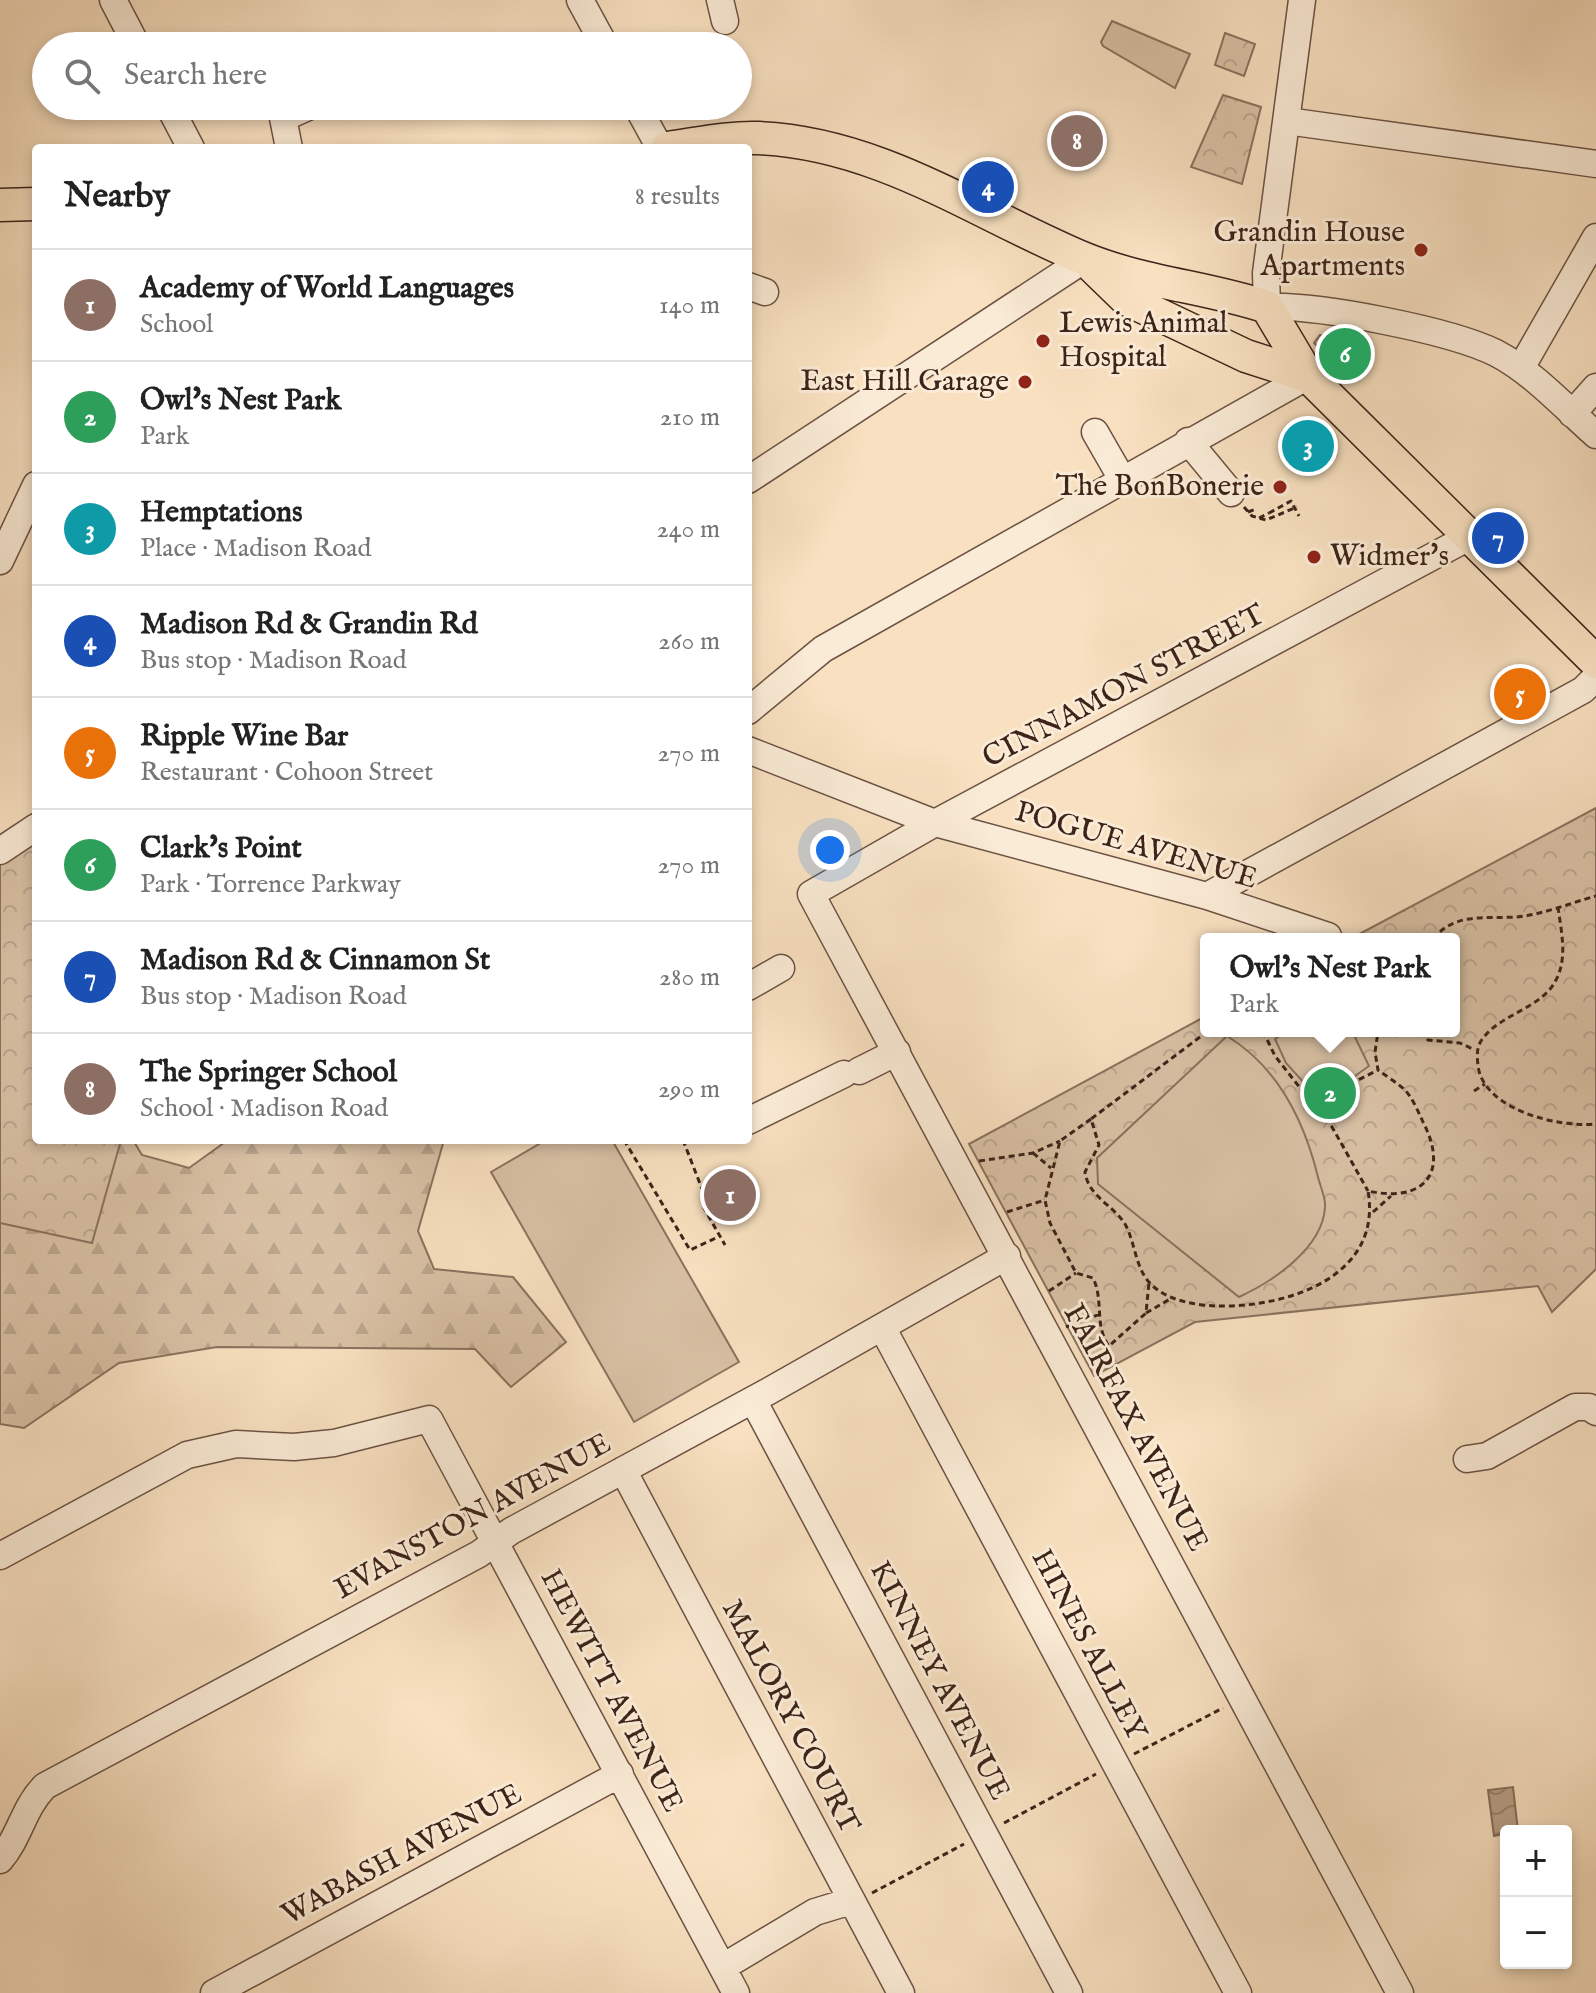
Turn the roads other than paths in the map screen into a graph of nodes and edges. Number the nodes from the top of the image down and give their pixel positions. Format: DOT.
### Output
graph roads {
  1 [pos="113,0"];
  2 [pos="580,0"];
  3 [pos="1302,0"];
  4 [pos="130,32"];
  5 [pos="597,32"];
  6 [pos="176,120"];
  7 [pos="283,120"];
  8 [pos="645,120"];
  9 [pos="1287,121"];
  10 [pos="189,144"];
  11 [pos="288,144"];
  12 [pos="658,144"];
  13 [pos="727,144"];
  14 [pos="1596,164"];
  15 [pos="32,204"];
  16 [pos="0,205"];
  17 [pos="1596,237"];
  18 [pos="1085,259"];
  19 [pos="1267,307"];
  20 [pos="1521,368"];
  21 [pos="1320,373"];
  22 [pos="1596,387"];
  23 [pos="1572,414"];
  24 [pos="1095,432"];
  25 [pos="1596,435"];
  26 [pos="1188,441"];
  27 [pos="1130,470"];
  28 [pos="752,477"];
  29 [pos="32,493"];
  30 [pos="1244,507"];
  31 [pos="1469,537"];
  32 [pos="0,561"];
  33 [pos="1596,662"];
  34 [pos="1596,677"];
  35 [pos="752,708"];
  36 [pos="752,752"];
  37 [pos="935,823"];
  38 [pos="32,830"];
  39 [pos="0,851"];
  40 [pos="811,894"];
  41 [pos="1207,896"];
  42 [pos="1319,933"];
  43 [pos="781,968"];
  44 [pos="752,985"];
  45 [pos="897,1052"];
  46 [pos="752,1119"];
  47 [pos="1007,1256"];
  48 [pos="882,1327"];
  49 [pos="753,1400"];
  50 [pos="1596,1412"];
  51 [pos="1467,1459"];
  52 [pos="623,1470"];
  53 [pos="495,1543"];
  54 [pos="0,1556"];
  55 [pos="620,1774"];
  56 [pos="0,1860"];
  57 [pos="851,1901"];
  58 [pos="723,1967"];
  59 [pos="214,1993"];
  60 [pos="736,1993"];
  61 [pos="901,1993"];
  62 [pos="1069,1993"];
  63 [pos="1238,1993"];
  64 [pos="1400,1993"];
  1 -- 4 [label="street"];
  2 -- 5 [label="street"];
  3 -- 9 [label="street"];
  6 -- 10 [label="street"];
  7 -- 11 [label="street"];
  8 -- 12 [label="street"];
  9 -- 14 [label="street"];
  9 -- 19 [label="street"];
  13 -- 18 [label="main road"];
  15 -- 16 [label="main road"];
  17 -- 20 [label="street"];
  18 -- 19 [label="main road"];
  18 -- 21 [label="main road"];
  18 -- 28 [label="street"];
  19 -- 20 [label="street"];
  19 -- 21 [label="main road"];
  20 -- 23 [label="street"];
  21 -- 26 [label="street"];
  21 -- 31 [label="main road"];
  22 -- 23 [label="street"];
  23 -- 25 [label="street"];
  24 -- 27 [label="street"];
  26 -- 27 [label="street"];
  26 -- 30 [label="street"];
  27 -- 35 [label="street"];
  29 -- 32 [label="street"];
  31 -- 33 [label="main road"];
  31 -- 37 [label="street, CINNAMON STREET"];
  34 -- 41 [label="street"];
  36 -- 37 [label="street, POGUE AVENUE"];
  37 -- 40 [label="street, CINNAMON STREET"];
  37 -- 41 [label="street, POGUE AVENUE"];
  38 -- 39 [label="street"];
  40 -- 45 [label="street, FAIRFAX AVENUE"];
  41 -- 42 [label="street, POGUE AVENUE"];
  43 -- 44 [label="street"];
  45 -- 46 [label="street"];
  45 -- 47 [label="street, FAIRFAX AVENUE"];
  47 -- 48 [label="street, EVANSTON AVENUE"];
  47 -- 64 [label="street, FAIRFAX AVENUE"];
  48 -- 49 [label="street, EVANSTON AVENUE"];
  48 -- 63 [label="street, HINES ALLEY"];
  49 -- 52 [label="street, EVANSTON AVENUE"];
  49 -- 62 [label="street, KINNEY AVENUE"];
  50 -- 51 [label="street"];
  52 -- 53 [label="street, EVANSTON AVENUE"];
  52 -- 57 [label="street, MALORY COURT"];
  53 -- 54 [label="street, HEWITT AVENUE"];
  53 -- 55 [label="street, HEWITT AVENUE"];
  53 -- 56 [label="street, EVANSTON AVENUE"];
  55 -- 58 [label="street, HEWITT AVENUE"];
  55 -- 59 [label="street, WABASH AVENUE"];
  57 -- 58 [label="street"];
  57 -- 61 [label="street, MALORY COURT"];
  58 -- 60 [label="street, HEWITT AVENUE"];
}
